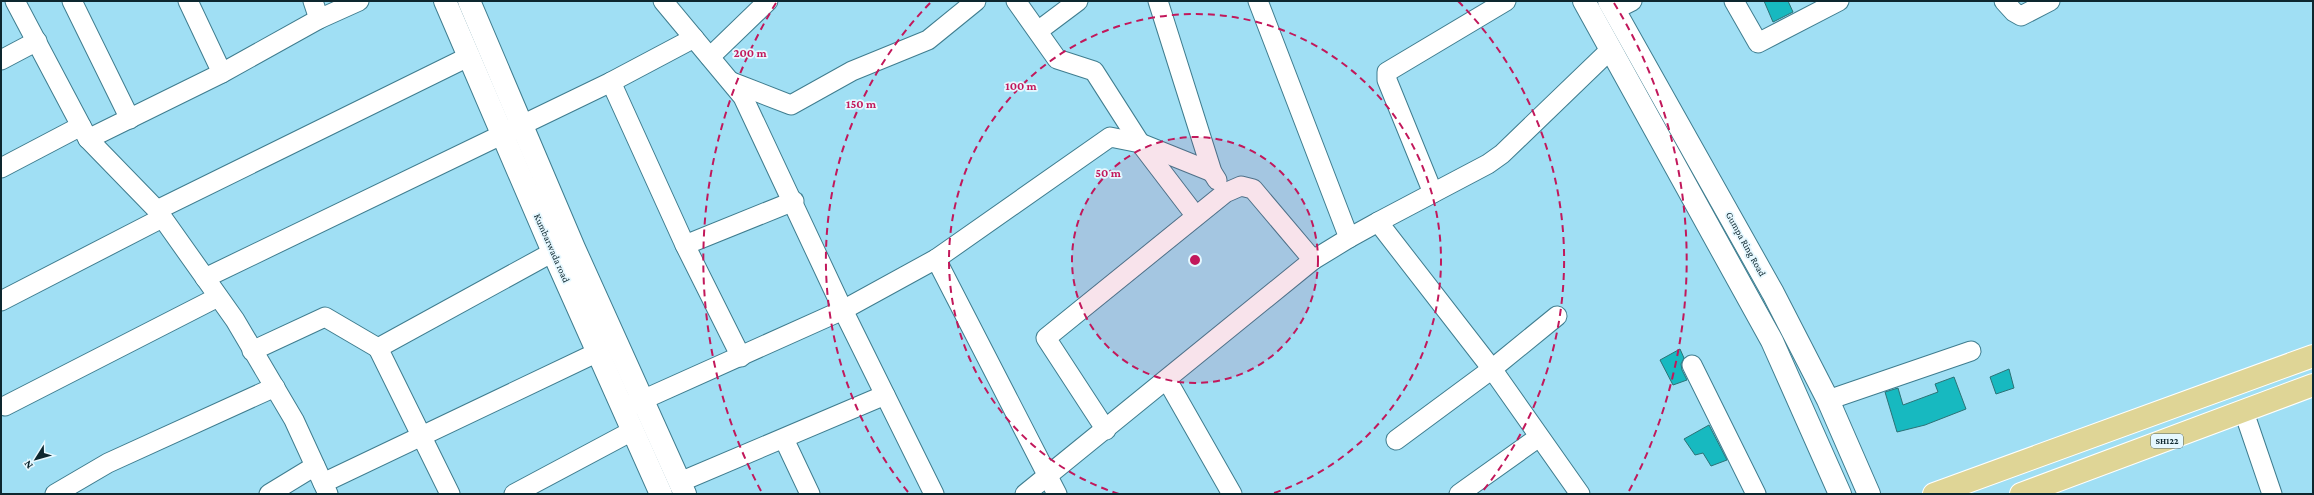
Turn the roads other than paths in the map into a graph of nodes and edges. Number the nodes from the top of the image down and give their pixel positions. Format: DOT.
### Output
graph roads {
  1 [pos="15,1"];
  2 [pos="72,1"];
  3 [pos="188,1"];
  4 [pos="313,1"];
  5 [pos="359,1"];
  6 [pos="445,1"];
  7 [pos="469,1"];
  8 [pos="663,1"];
  9 [pos="768,1"];
  10 [pos="976,1"];
  11 [pos="1016,1"];
  12 [pos="1078,1"];
  13 [pos="1158,1"];
  14 [pos="1258,1"];
  15 [pos="1506,1"];
  16 [pos="1584,1"];
  17 [pos="1734,1"];
  18 [pos="1839,1"];
  19 [pos="2004,1"];
  20 [pos="2050,1"];
  21 [pos="1618,4"];
  22 [pos="319,19"];
  23 [pos="1038,32"];
  24 [pos="694,38"];
  25 [pos="37,41"];
  26 [pos="1611,49"];
  27 [pos="470,56"];
  28 [pos="710,57"];
  29 [pos="1,60"];
  30 [pos="222,72"];
  31 [pos="730,81"];
  32 [pos="611,82"];
  33 [pos="130,119"];
  34 [pos="513,130"];
  35 [pos="84,132"];
  36 [pos="1140,143"];
  37 [pos="1,168"];
  38 [pos="1212,172"];
  39 [pos="1225,193"];
  40 [pos="1433,193"];
  41 [pos="794,201"];
  42 [pos="160,214"];
  43 [pos="1195,216"];
  44 [pos="1378,222"];
  45 [pos="1349,238"];
  46 [pos="685,245"];
  47 [pos="553,252"];
  48 [pos="936,258"];
  49 [pos="1313,260"];
  50 [pos="205,278"];
  51 [pos="218,297"];
  52 [pos="1,301"];
  53 [pos="843,310"];
  54 [pos="1557,316"];
  55 [pos="378,348"];
  56 [pos="252,351"];
  57 [pos="1971,351"];
  58 [pos="598,352"];
  59 [pos="2313,356"];
  60 [pos="741,357"];
  61 [pos="1692,365"];
  62 [pos="1492,369"];
  63 [pos="1167,380"];
  64 [pos="2313,385"];
  65 [pos="274,387"];
  66 [pos="885,395"];
  67 [pos="643,399"];
  68 [pos="1828,400"];
  69 [pos="5,406"];
  70 [pos="622,409"];
  71 [pos="2244,412"];
  72 [pos="1106,430"];
  73 [pos="632,431"];
  74 [pos="423,435"];
  75 [pos="1539,437"];
  76 [pos="784,439"];
  77 [pos="1396,440"];
  78 [pos="315,466"];
  79 [pos="1048,474"];
  80 [pos="682,488"];
  81 [pos="326,489"];
  82 [pos="55,494"];
  83 [pos="269,494"];
  84 [pos="450,494"];
  85 [pos="514,494"];
  86 [pos="661,494"];
  87 [pos="810,494"];
  88 [pos="934,494"];
  89 [pos="1025,494"];
  90 [pos="1057,494"];
  91 [pos="1232,494"];
  92 [pos="1459,494"];
  93 [pos="1580,494"];
  94 [pos="1756,494"];
  95 [pos="1840,494"];
  96 [pos="1869,494"];
  97 [pos="1934,494"];
  98 [pos="2021,494"];
  99 [pos="2272,494"];
  1 -- 25 [label="street"];
  2 -- 33 [label="street"];
  3 -- 30 [label="street"];
  4 -- 22 [label="street"];
  5 -- 22 [label="street"];
  6 -- 27 [label="street, Kumbarwada road"];
  7 -- 34 [label="street, Kumbarwada road"];
  8 -- 24 [label="street"];
  9 -- 28 [label="street"];
  10 -- 31 [label="street"];
  11 -- 23 [label="street"];
  12 -- 23 [label="street"];
  13 -- 38 [label="street"];
  14 -- 45 [label="street"];
  15 -- 40 [label="street"];
  16 -- 26 [label="street"];
  17 -- 18 [label="street"];
  19 -- 20 [label="street"];
  21 -- 68 [label="street, Gumpa Ring Road"];
  22 -- 30 [label="street"];
  23 -- 36 [label="street"];
  24 -- 28 [label="street"];
  24 -- 32 [label="street"];
  25 -- 29 [label="street"];
  25 -- 35 [label="street"];
  26 -- 40 [label="street"];
  26 -- 95 [label="street"];
  27 -- 34 [label="street, Kumbarwada road"];
  27 -- 42 [label="street"];
  28 -- 31 [label="street"];
  30 -- 33 [label="street"];
  31 -- 41 [label="street"];
  32 -- 34 [label="street"];
  32 -- 46 [label="street"];
  33 -- 35 [label="street"];
  34 -- 47 [label="street, Kumbarwada road"];
  34 -- 50 [label="street"];
  34 -- 67 [label="street, Kumbarwada road"];
  35 -- 37 [label="street"];
  35 -- 42 [label="street"];
  36 -- 38 [label="street"];
  36 -- 43 [label="street"];
  36 -- 48 [label="street"];
  38 -- 39 [label="street"];
  39 -- 43 [label="street"];
  39 -- 49 [label="street"];
  40 -- 44 [label="street"];
  41 -- 46 [label="street"];
  41 -- 53 [label="street"];
  42 -- 50 [label="street"];
  42 -- 52 [label="street"];
  43 -- 72 [label="street"];
  44 -- 45 [label="street"];
  44 -- 62 [label="street"];
  45 -- 49 [label="street"];
  46 -- 60 [label="street"];
  47 -- 55 [label="street"];
  47 -- 58 [label="street, Kumbarwada road"];
  48 -- 53 [label="street"];
  48 -- 79 [label="street"];
  49 -- 63 [label="street"];
  50 -- 51 [label="street"];
  51 -- 56 [label="street"];
  51 -- 69 [label="street"];
  53 -- 60 [label="street"];
  53 -- 66 [label="street"];
  54 -- 62 [label="street"];
  55 -- 56 [label="street"];
  55 -- 74 [label="street"];
  56 -- 65 [label="street"];
  57 -- 68 [label="street"];
  58 -- 70 [label="street, Kumbarwada road"];
  58 -- 74 [label="street"];
  59 -- 97 [label="main road"];
  60 -- 67 [label="street"];
  61 -- 94 [label="street"];
  62 -- 75 [label="street"];
  62 -- 77 [label="street"];
  63 -- 72 [label="street"];
  63 -- 91 [label="street"];
  64 -- 71 [label="main road, SH122"];
  65 -- 78 [label="street"];
  65 -- 82 [label="street"];
  66 -- 76 [label="street"];
  66 -- 88 [label="street"];
  67 -- 70 [label="street"];
  67 -- 80 [label="street, Kumbarwada road"];
  68 -- 96 [label="street, Gumpa Ring Road"];
  70 -- 73 [label="street, Kumbarwada road"];
  71 -- 98 [label="main road, SH122"];
  71 -- 99 [label="street"];
  72 -- 79 [label="street"];
  73 -- 85 [label="street"];
  73 -- 86 [label="street, Kumbarwada road"];
  74 -- 81 [label="street"];
  74 -- 84 [label="street"];
  75 -- 92 [label="street"];
  75 -- 93 [label="street"];
  76 -- 80 [label="street"];
  76 -- 87 [label="street"];
  78 -- 81 [label="street"];
  78 -- 83 [label="street"];
  79 -- 89 [label="street"];
  79 -- 90 [label="street"];
}
